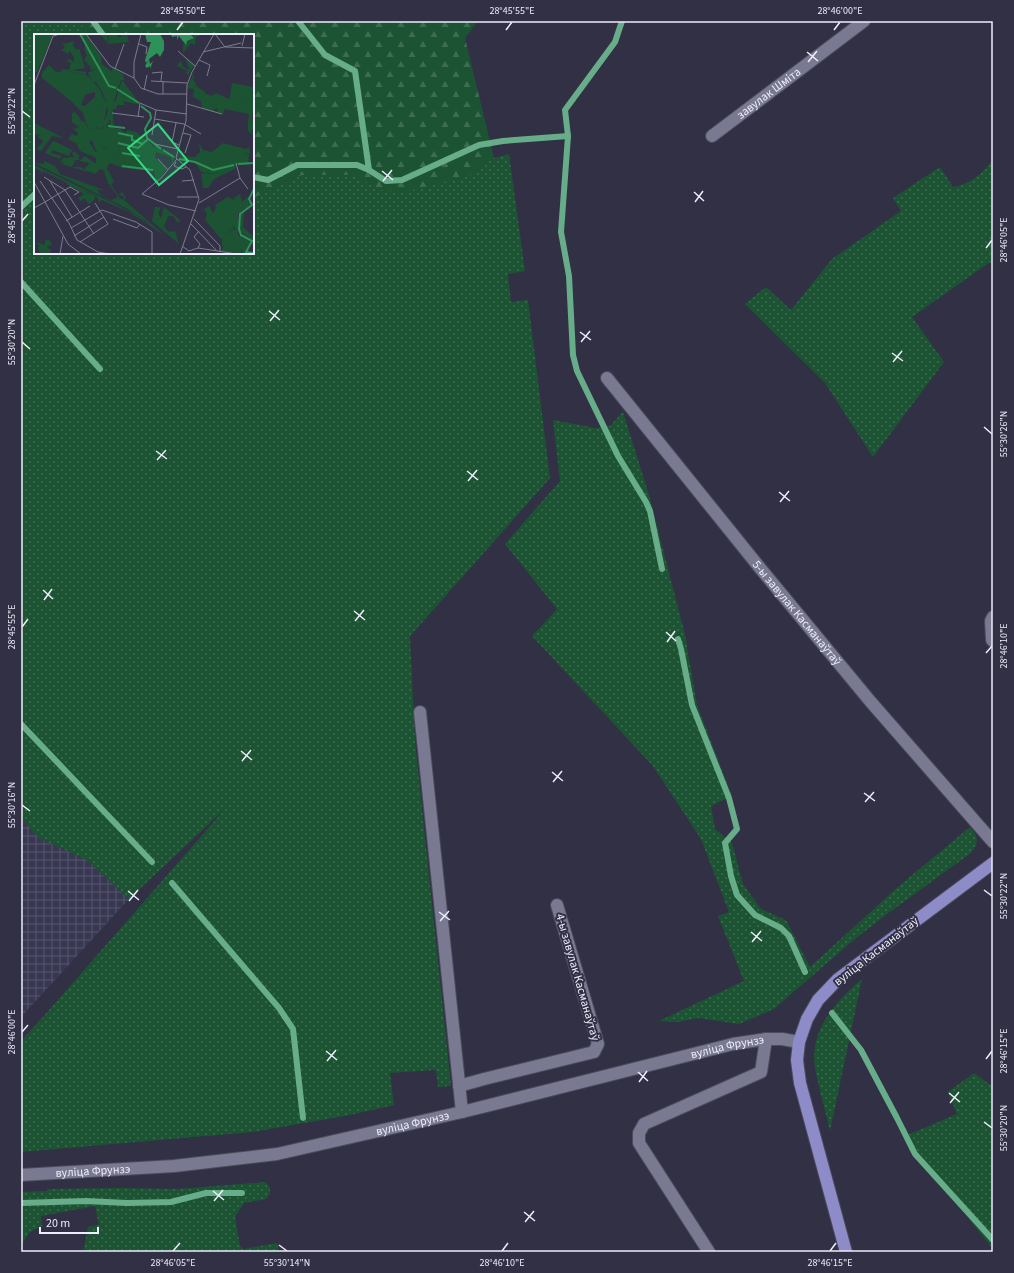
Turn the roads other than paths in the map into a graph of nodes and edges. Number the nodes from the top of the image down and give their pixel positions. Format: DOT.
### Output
graph roads {
  1 [pos="864,21"];
  2 [pos="712,136"];
  3 [pos="607,378"];
  4 [pos="993,617"];
  5 [pos="993,641"];
  6 [pos="420,712"];
  7 [pos="993,842"];
  8 [pos="993,863"];
  9 [pos="557,906"];
  10 [pos="766,1039"];
  11 [pos="799,1042"];
  12 [pos="459,1086"];
  13 [pos="462,1112"];
  14 [pos="21,1175"];
  15 [pos="709,1252"];
  16 [pos="846,1252"];
  1 -- 2 [label="street, завулак Шміта"];
  3 -- 7 [label="street, 5-ы завулак Касманаўтаў"];
  4 -- 5 [label="street"];
  6 -- 12 [label="street"];
  8 -- 11 [label="main road, вуліца Касманаўтаў"];
  9 -- 12 [label="street, 4-ы завулак Касманаўтаў"];
  10 -- 11 [label="street, вуліца Фрунзэ"];
  10 -- 13 [label="street, вуліца Фрунзэ"];
  10 -- 15 [label="street"];
  11 -- 16 [label="main road, вуліца Касманаўтаў"];
  12 -- 13 [label="street"];
  13 -- 14 [label="street, вуліца Фрунзэ"];
}
